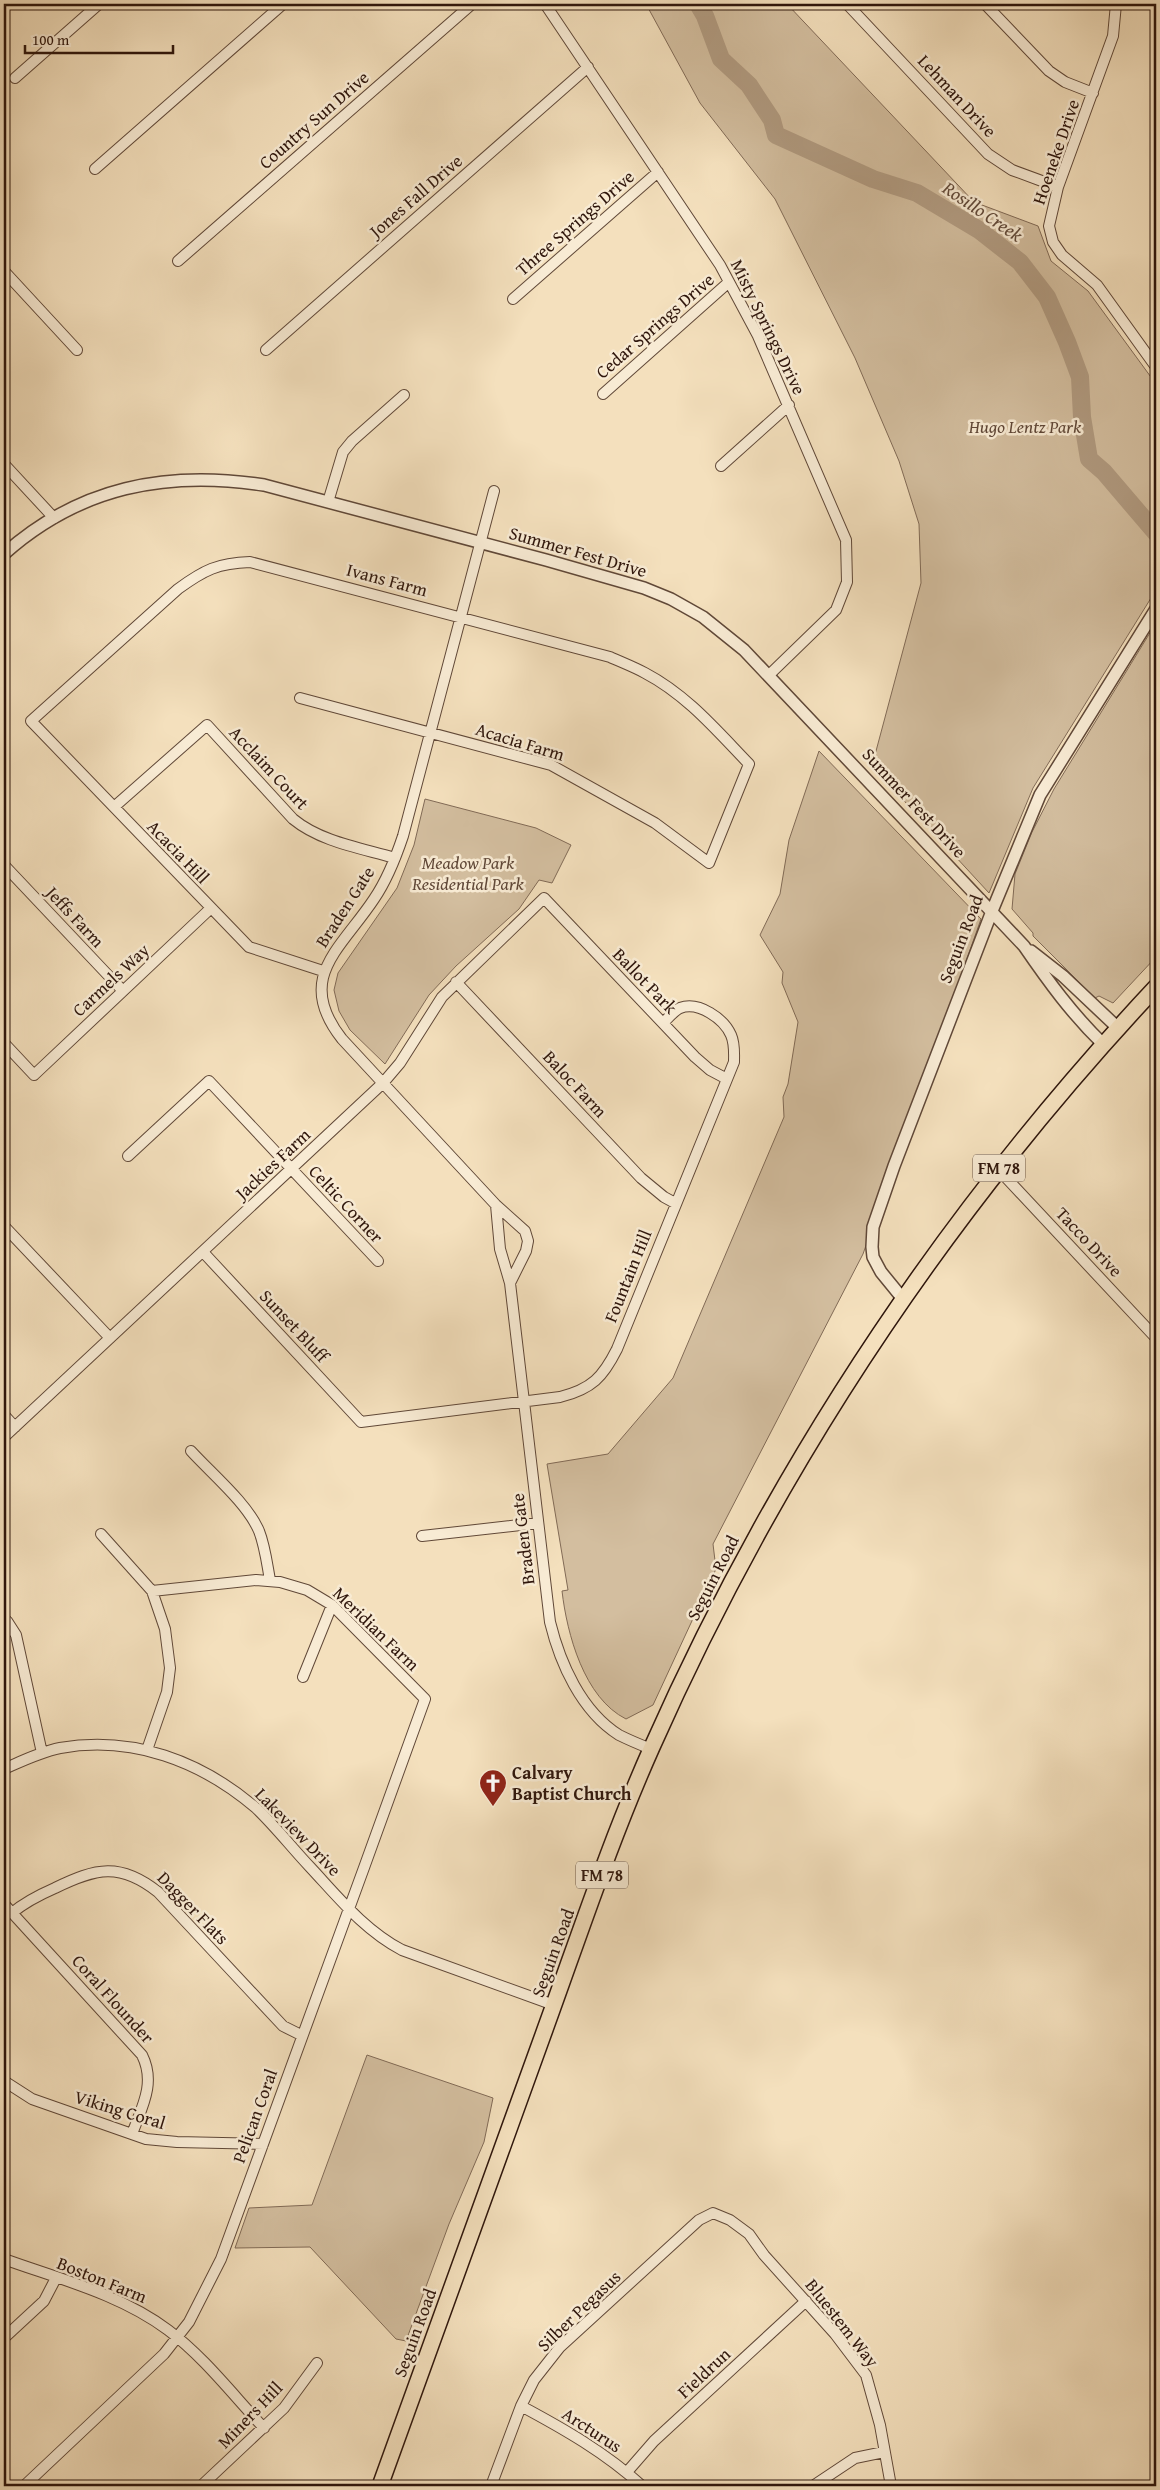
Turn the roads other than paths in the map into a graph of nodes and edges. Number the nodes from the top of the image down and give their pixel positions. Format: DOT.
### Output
graph roads {
  1 [pos="99,4"];
  2 [pos="283,4"];
  3 [pos="472,4"];
  4 [pos="545,4"];
  5 [pos="848,4"];
  6 [pos="985,4"];
  7 [pos="1116,4"];
  8 [pos="588,67"];
  9 [pos="15,78"];
  10 [pos="1093,93"];
  11 [pos="95,169"];
  12 [pos="658,172"];
  13 [pos="1058,188"];
  14 [pos="178,261"];
  15 [pos="4,271"];
  16 [pos="729,282"];
  17 [pos="513,299"];
  18 [pos="77,350"];
  19 [pos="266,350"];
  20 [pos="1156,367"];
  21 [pos="603,394"];
  22 [pos="404,395"];
  23 [pos="789,405"];
  24 [pos="4,464"];
  25 [pos="720,466"];
  26 [pos="494,492"];
  27 [pos="328,502"];
  28 [pos="54,518"];
  29 [pos="481,542"];
  30 [pos="4,554"];
  31 [pos="1156,610"];
  32 [pos="461,617"];
  33 [pos="769,675"];
  34 [pos="300,698"];
  35 [pos="31,721"];
  36 [pos="431,732"];
  37 [pos="114,808"];
  38 [pos="396,858"];
  39 [pos="709,863"];
  40 [pos="4,865"];
  41 [pos="544,898"];
  42 [pos="210,909"];
  43 [pos="992,911"];
  44 [pos="1024,946"];
  45 [pos="323,971"];
  46 [pos="456,982"];
  47 [pos="1156,987"];
  48 [pos="123,991"];
  49 [pos="663,1023"];
  50 [pos="1118,1028"];
  51 [pos="4,1042"];
  52 [pos="1103,1044"];
  53 [pos="727,1079"];
  54 [pos="383,1083"];
  55 [pos="128,1156"];
  56 [pos="291,1169"];
  57 [pos="998,1169"];
  58 [pos="675,1203"];
  59 [pos="496,1205"];
  60 [pos="4,1226"];
  61 [pos="203,1252"];
  62 [pos="378,1261"];
  63 [pos="510,1283"];
  64 [pos="903,1299"];
  65 [pos="110,1338"];
  66 [pos="1156,1338"];
  67 [pos="523,1401"];
  68 [pos="4,1415"];
  69 [pos="361,1422"];
  70 [pos="15,1427"];
  71 [pos="4,1437"];
  72 [pos="191,1451"];
  73 [pos="538,1523"];
  74 [pos="101,1534"];
  75 [pos="422,1536"];
  76 [pos="270,1580"];
  77 [pos="152,1592"];
  78 [pos="332,1605"];
  79 [pos="7,1621"];
  80 [pos="303,1677"];
  81 [pos="425,1699"];
  82 [pos="651,1749"];
  83 [pos="147,1750"];
  84 [pos="42,1753"];
  85 [pos="4,1769"];
  86 [pos="4,1904"];
  87 [pos="350,1910"];
  88 [pos="12,1913"];
  89 [pos="554,2005"];
  90 [pos="302,2035"];
  91 [pos="4,2081"];
  92 [pos="132,2134"];
  93 [pos="263,2144"];
  94 [pos="713,2213"];
  95 [pos="4,2259"];
  96 [pos="56,2278"];
  97 [pos="806,2301"];
  98 [pos="178,2337"];
  99 [pos="4,2338"];
  100 [pos="317,2363"];
  101 [pos="521,2406"];
  102 [pos="264,2428"];
  103 [pos="884,2452"];
  104 [pos="627,2472"];
  105 [pos="24,2486"];
  106 [pos="201,2486"];
  107 [pos="380,2486"];
  108 [pos="491,2486"];
  109 [pos="642,2486"];
  110 [pos="813,2486"];
  111 [pos="891,2486"];
  1 -- 9 [label="street"];
  2 -- 11 [label="street"];
  3 -- 14 [label="street, Country Sun Drive"];
  4 -- 8 [label="street, Misty Springs Drive"];
  5 -- 13 [label="street, Lehman Drive"];
  6 -- 10 [label="street"];
  7 -- 10 [label="street, Hoeneke Drive"];
  8 -- 12 [label="street, Misty Springs Drive"];
  8 -- 19 [label="street, Jones Fall Drive"];
  10 -- 13 [label="street, Hoeneke Drive"];
  12 -- 16 [label="street, Misty Springs Drive"];
  12 -- 17 [label="street, Three Springs Drive"];
  13 -- 20 [label="street, Hoeneke Drive"];
  15 -- 18 [label="street"];
  16 -- 21 [label="street, Cedar Springs Drive"];
  16 -- 23 [label="street, Misty Springs Drive"];
  22 -- 27 [label="street"];
  23 -- 25 [label="street"];
  23 -- 33 [label="street, Misty Springs Drive"];
  24 -- 28 [label="street"];
  26 -- 29 [label="street, Braden Gate"];
  27 -- 28 [label="street, Summer Fest Drive"];
  27 -- 29 [label="street, Summer Fest Drive"];
  28 -- 30 [label="street, Summer Fest Drive"];
  29 -- 32 [label="street, Braden Gate"];
  29 -- 33 [label="street, Summer Fest Drive"];
  31 -- 43 [label="street, Seguin Road"];
  32 -- 35 [label="street, Ivans Farm"];
  32 -- 36 [label="street, Braden Gate"];
  32 -- 39 [label="street, Ivans Farm"];
  33 -- 43 [label="street, Summer Fest Drive"];
  34 -- 36 [label="street, Acacia Farm"];
  35 -- 37 [label="street, Acacia Hill"];
  36 -- 38 [label="street, Braden Gate"];
  36 -- 39 [label="street, Acacia Farm"];
  37 -- 38 [label="street, Acclaim Court"];
  37 -- 42 [label="street, Acacia Hill"];
  38 -- 45 [label="street, Braden Gate"];
  40 -- 48 [label="street, Jeffs Farm"];
  41 -- 46 [label="street, Jackies Farm"];
  41 -- 49 [label="street, Ballot Park"];
  42 -- 45 [label="street, Acacia Hill"];
  42 -- 48 [label="street, Carmels Way"];
  43 -- 44 [label="street, Summer Fest Drive"];
  43 -- 64 [label="street, Seguin Road"];
  44 -- 50 [label="street, Summer Fest Drive"];
  44 -- 52 [label="street, Summer Fest Drive"];
  45 -- 54 [label="street, Braden Gate"];
  46 -- 54 [label="street, Jackies Farm"];
  46 -- 58 [label="street, Baloc Farm"];
  47 -- 50 [label="main road, Seguin Road / FM 78"];
  48 -- 51 [label="street, Carmels Way"];
  49 -- 53 [label="street, Ballot Park"];
  49 -- 53 [label="street, Fountain Hill"];
  50 -- 52 [label="main road, Seguin Road / FM 78"];
  52 -- 57 [label="main road, Seguin Road / FM 78"];
  53 -- 58 [label="street, Fountain Hill"];
  54 -- 56 [label="street, Jackies Farm"];
  54 -- 59 [label="street, Braden Gate"];
  55 -- 56 [label="street, Celtic Corner"];
  56 -- 61 [label="street, Jackies Farm"];
  56 -- 62 [label="street, Celtic Corner"];
  57 -- 64 [label="main road, Seguin Road / FM 78"];
  57 -- 66 [label="street, Tacco Drive"];
  58 -- 67 [label="street, Fountain Hill"];
  59 -- 63 [label="street, Braden Gate"];
  59 -- 63 [label="street, Braden Gate"];
  60 -- 65 [label="street"];
  61 -- 65 [label="street, Jackies Farm"];
  61 -- 69 [label="street, Sunset Bluff"];
  63 -- 67 [label="street, Braden Gate"];
  64 -- 82 [label="main road, Seguin Road / FM 78"];
  65 -- 70 [label="street, Jackies Farm"];
  67 -- 69 [label="street, Fountain Hill"];
  67 -- 73 [label="street, Braden Gate"];
  68 -- 70 [label="street"];
  70 -- 71 [label="street, Jackies Farm"];
  72 -- 76 [label="street"];
  73 -- 75 [label="street"];
  73 -- 82 [label="street, Braden Gate"];
  74 -- 77 [label="street"];
  76 -- 77 [label="street, Meridian Farm"];
  76 -- 78 [label="street, Meridian Farm"];
  77 -- 83 [label="street"];
  78 -- 80 [label="street"];
  78 -- 81 [label="street, Meridian Farm"];
  79 -- 84 [label="street"];
  81 -- 87 [label="street, Pelican Coral"];
  82 -- 89 [label="main road, Seguin Road / FM 78"];
  83 -- 84 [label="street, Lakeview Drive"];
  83 -- 87 [label="street, Lakeview Drive"];
  84 -- 85 [label="street, Lakeview Drive"];
  86 -- 88 [label="street, Coral Flounder"];
  87 -- 89 [label="street, Lakeview Drive"];
  87 -- 90 [label="street, Pelican Coral"];
  88 -- 90 [label="street, Dagger Flats"];
  88 -- 92 [label="street, Coral Flounder"];
  89 -- 107 [label="main road, Seguin Road / FM 78"];
  90 -- 93 [label="street, Pelican Coral"];
  91 -- 92 [label="street, Viking Coral"];
  92 -- 93 [label="street, Viking Coral"];
  93 -- 98 [label="street, Pelican Coral"];
  94 -- 97 [label="street, Bluestem Way"];
  94 -- 101 [label="street, Silber Pegasus"];
  95 -- 96 [label="street, Boston Farm"];
  96 -- 98 [label="street, Boston Farm"];
  96 -- 99 [label="street"];
  97 -- 103 [label="street, Bluestem Way"];
  97 -- 104 [label="street, Fieldrun"];
  98 -- 102 [label="street, Boston Farm"];
  98 -- 105 [label="street, Pelican Coral"];
  100 -- 102 [label="street, Miners Hill"];
  101 -- 104 [label="street, Arcturus"];
  101 -- 108 [label="street, Silber Pegasus"];
  102 -- 106 [label="street, Miners Hill"];
  103 -- 110 [label="street"];
  103 -- 111 [label="street, Bluestem Way"];
  104 -- 109 [label="street, Arcturus"];
}
